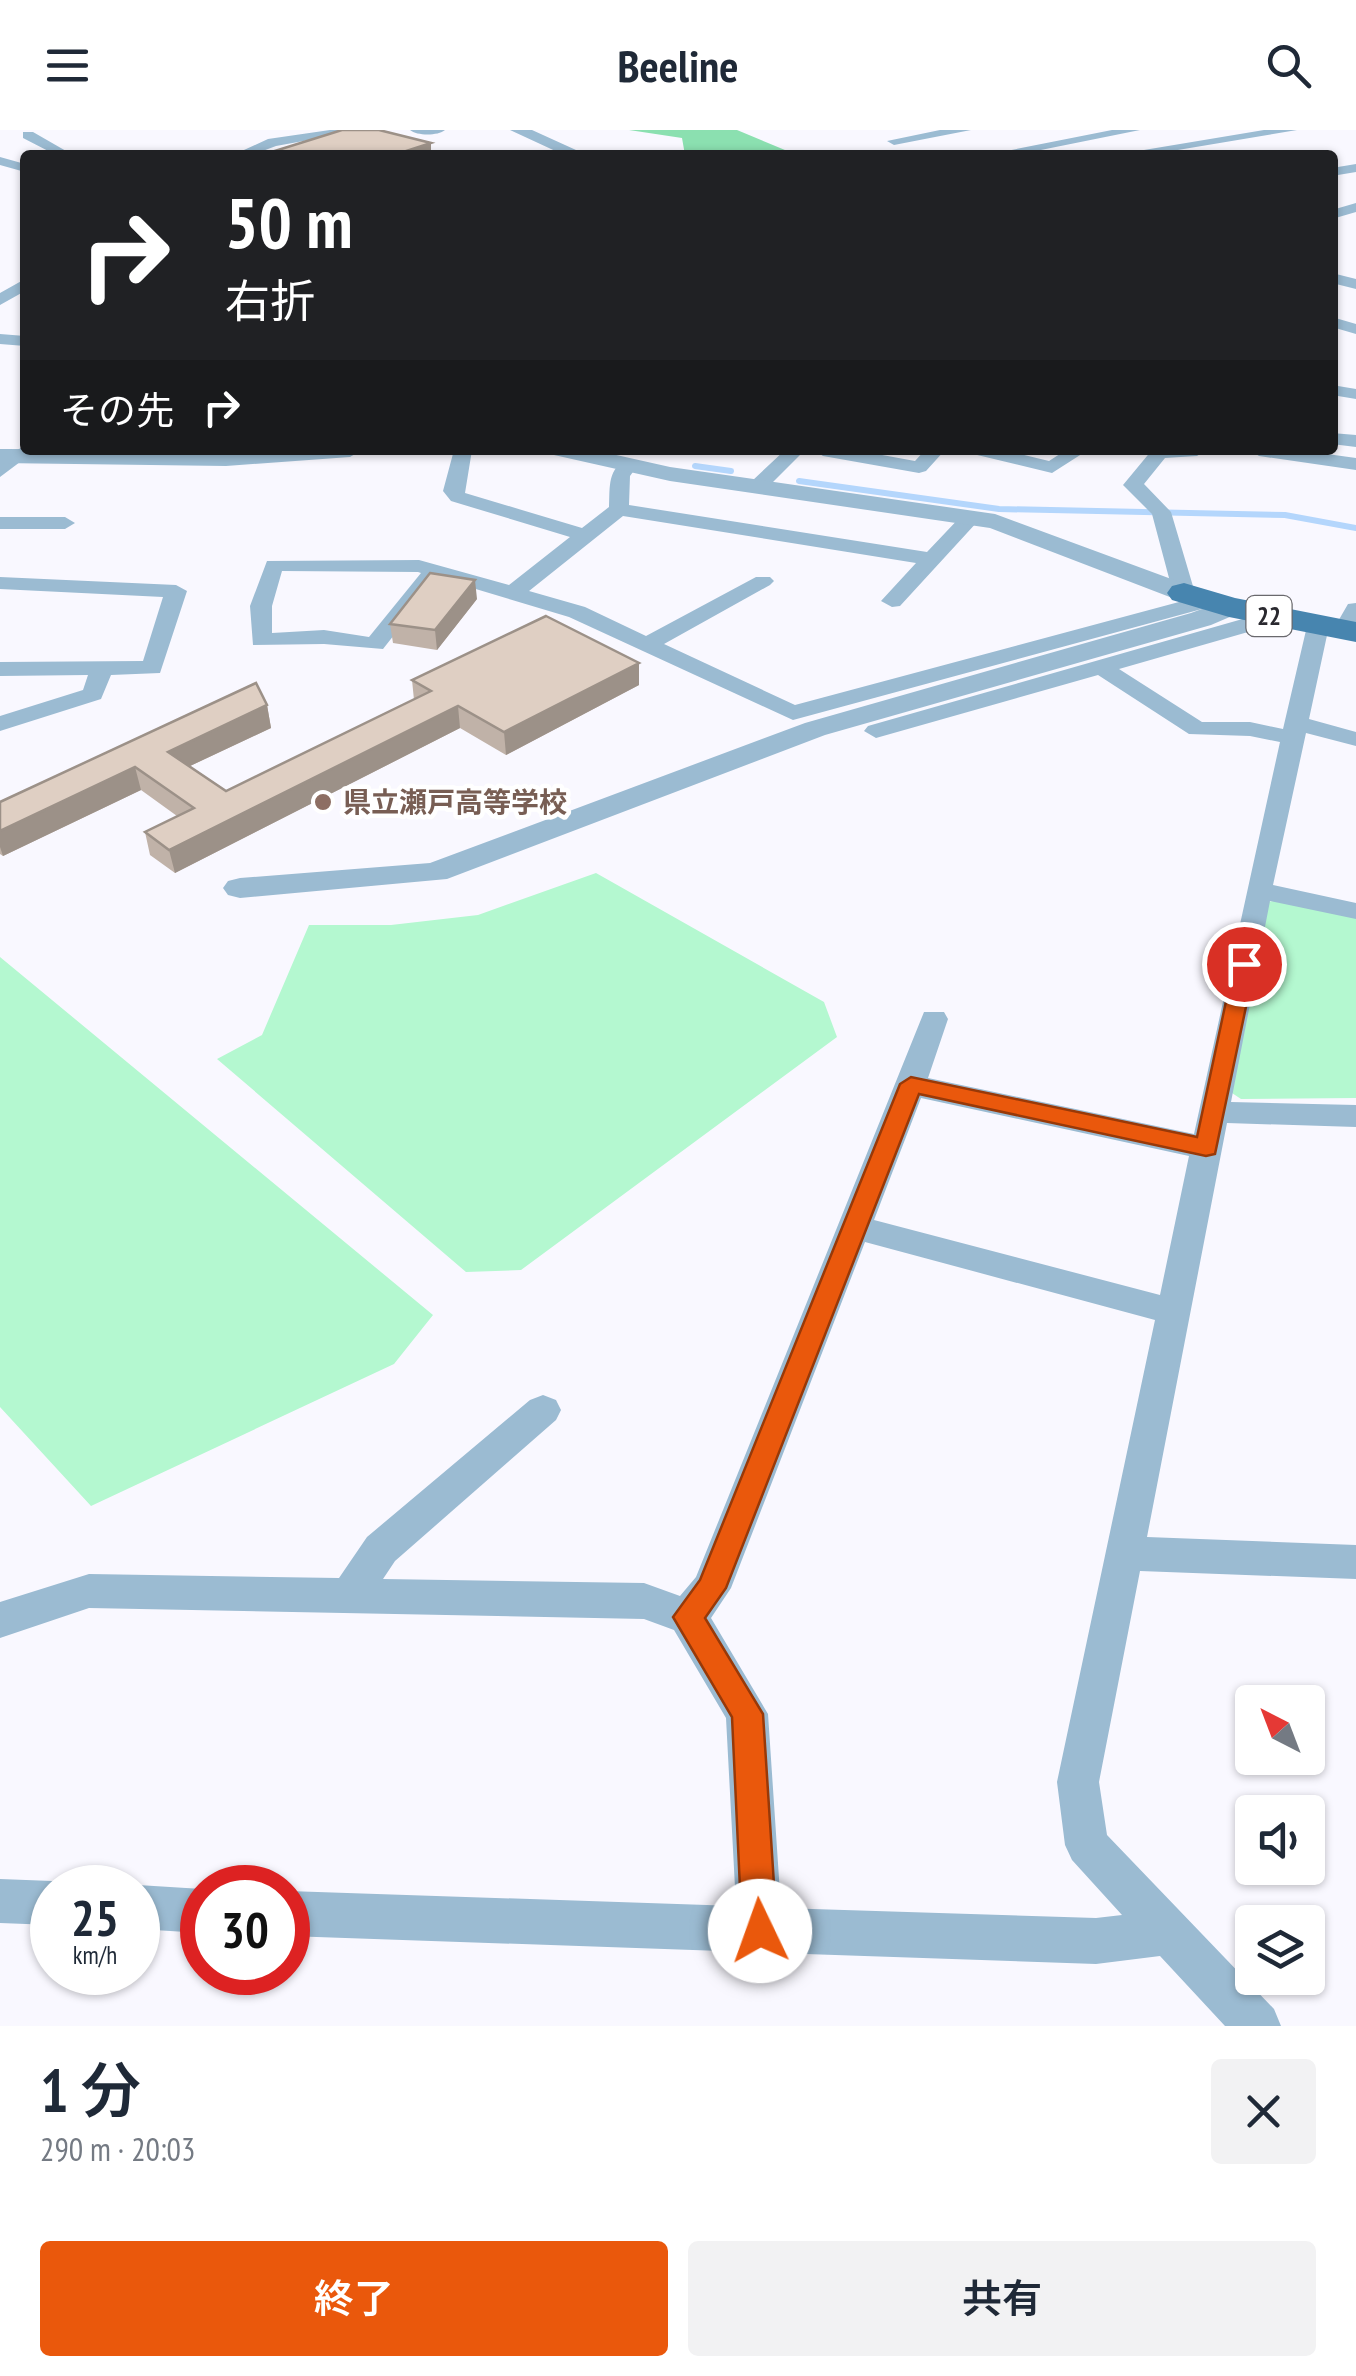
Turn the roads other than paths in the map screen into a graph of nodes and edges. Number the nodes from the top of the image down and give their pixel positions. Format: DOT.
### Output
graph roads {
  1 [pos="358,130"];
  2 [pos="416,130"];
  3 [pos="439,130"];
  4 [pos="518,130"];
  5 [pos="966,130"];
  6 [pos="1134,130"];
  7 [pos="1291,130"];
  8 [pos="28,135"];
  9 [pos="1006,136"];
  10 [pos="894,141"];
  11 [pos="1032,148"];
  12 [pos="56,150"];
  13 [pos="253,150"];
  14 [pos="567,150"];
  15 [pos="1021,150"];
  16 [pos="1155,150"];
  17 [pos="20,285"];
  18 [pos="0,303"];
  19 [pos="281,455"];
  20 [pos="461,455"];
  21 [pos="585,455"];
  22 [pos="791,455"];
  23 [pos="852,455"];
  24 [pos="931,455"];
  25 [pos="1002,455"];
  26 [pos="1071,455"];
  27 [pos="1157,455"];
  28 [pos="1293,455"];
  29 [pos="11,458"];
  30 [pos="1356,464"];
  31 [pos="630,465"];
  32 [pos="759,485"];
  33 [pos="619,510"];
  34 [pos="971,517"];
  35 [pos="65,522"];
  36 [pos="0,523"];
  37 [pos="587,536"];
  38 [pos="932,559"];
  39 [pos="434,571"];
  40 [pos="763,581"];
  41 [pos="0,584"];
  42 [pos="512,593"];
  43 [pos="1206,600"];
  44 [pos="892,601"];
  45 [pos="1265,615"];
  46 [pos="1344,624"];
  47 [pos="646,645"];
  48 [pos="1102,667"];
  49 [pos="0,668"];
  50 [pos="102,668"];
  51 [pos="0,724"];
  52 [pos="876,731"];
  53 [pos="1294,731"];
  54 [pos="1356,739"];
  55 [pos="240,888"];
  56 [pos="1258,890"];
  57 [pos="1356,911"];
  58 [pos="934,1019"];
  59 [pos="911,1084"];
  60 [pos="1216,1112"];
  61 [pos="1356,1116"];
  62 [pos="1206,1148"];
  63 [pos="854,1228"];
  64 [pos="1172,1311"];
  65 [pos="543,1410"];
  66 [pos="1122,1553"];
  67 [pos="1356,1562"];
  68 [pos="349,1596"];
  69 [pos="688,1617"];
  70 [pos="0,1620"];
  71 [pos="0,1900"];
  72 [pos="30,1902"];
  73 [pos="310,1915"];
  74 [pos="760,1931"];
  75 [pos="1167,1933"];
  76 [pos="1258,2026"];
  1 -- 13 [label="street"];
  2 -- 3 [label="street"];
  4 -- 14 [label="street"];
  5 -- 10 [label="street"];
  6 -- 11 [label="street"];
  7 -- 16 [label="street"];
  8 -- 12 [label="street"];
  9 -- 11 [label="street"];
  11 -- 15 [label="street"];
  17 -- 18 [label="street"];
  19 -- 29 [label="street"];
  20 -- 37 [label="street"];
  21 -- 31 [label="street"];
  22 -- 32 [label="street"];
  23 -- 24 [label="street"];
  25 -- 26 [label="street"];
  27 -- 43 [label="street"];
  28 -- 30 [label="street"];
  31 -- 32 [label="street"];
  31 -- 33 [label="street"];
  32 -- 34 [label="street"];
  33 -- 37 [label="street"];
  33 -- 38 [label="street"];
  34 -- 38 [label="street"];
  34 -- 43 [label="street"];
  35 -- 36 [label="street"];
  37 -- 42 [label="street"];
  38 -- 44 [label="street"];
  39 -- 39 [label="street"];
  39 -- 42 [label="street"];
  40 -- 47 [label="street"];
  41 -- 50 [label="street"];
  42 -- 47 [label="street"];
  43 -- 45 [label="main road, 22"];
  43 -- 47 [label="street"];
  43 -- 55 [label="street"];
  45 -- 46 [label="main road, 22"];
  45 -- 48 [label="street"];
  46 -- 53 [label="street"];
  48 -- 52 [label="street"];
  48 -- 53 [label="street"];
  49 -- 50 [label="street"];
  50 -- 51 [label="street"];
  53 -- 54 [label="street"];
  53 -- 56 [label="street"];
  56 -- 57 [label="street"];
  56 -- 60 [label="street"];
  58 -- 59 [label="street"];
  59 -- 62 [label="street"];
  59 -- 63 [label="street"];
  60 -- 61 [label="street"];
  60 -- 62 [label="street"];
  62 -- 64 [label="street"];
  63 -- 64 [label="street"];
  63 -- 69 [label="street"];
  64 -- 66 [label="street"];
  65 -- 68 [label="street"];
  66 -- 67 [label="street"];
  66 -- 75 [label="street"];
  68 -- 69 [label="street"];
  68 -- 70 [label="street"];
  69 -- 74 [label="street"];
  71 -- 72 [label="street"];
  73 -- 74 [label="street"];
  74 -- 75 [label="street"];
  75 -- 76 [label="street"];
}
